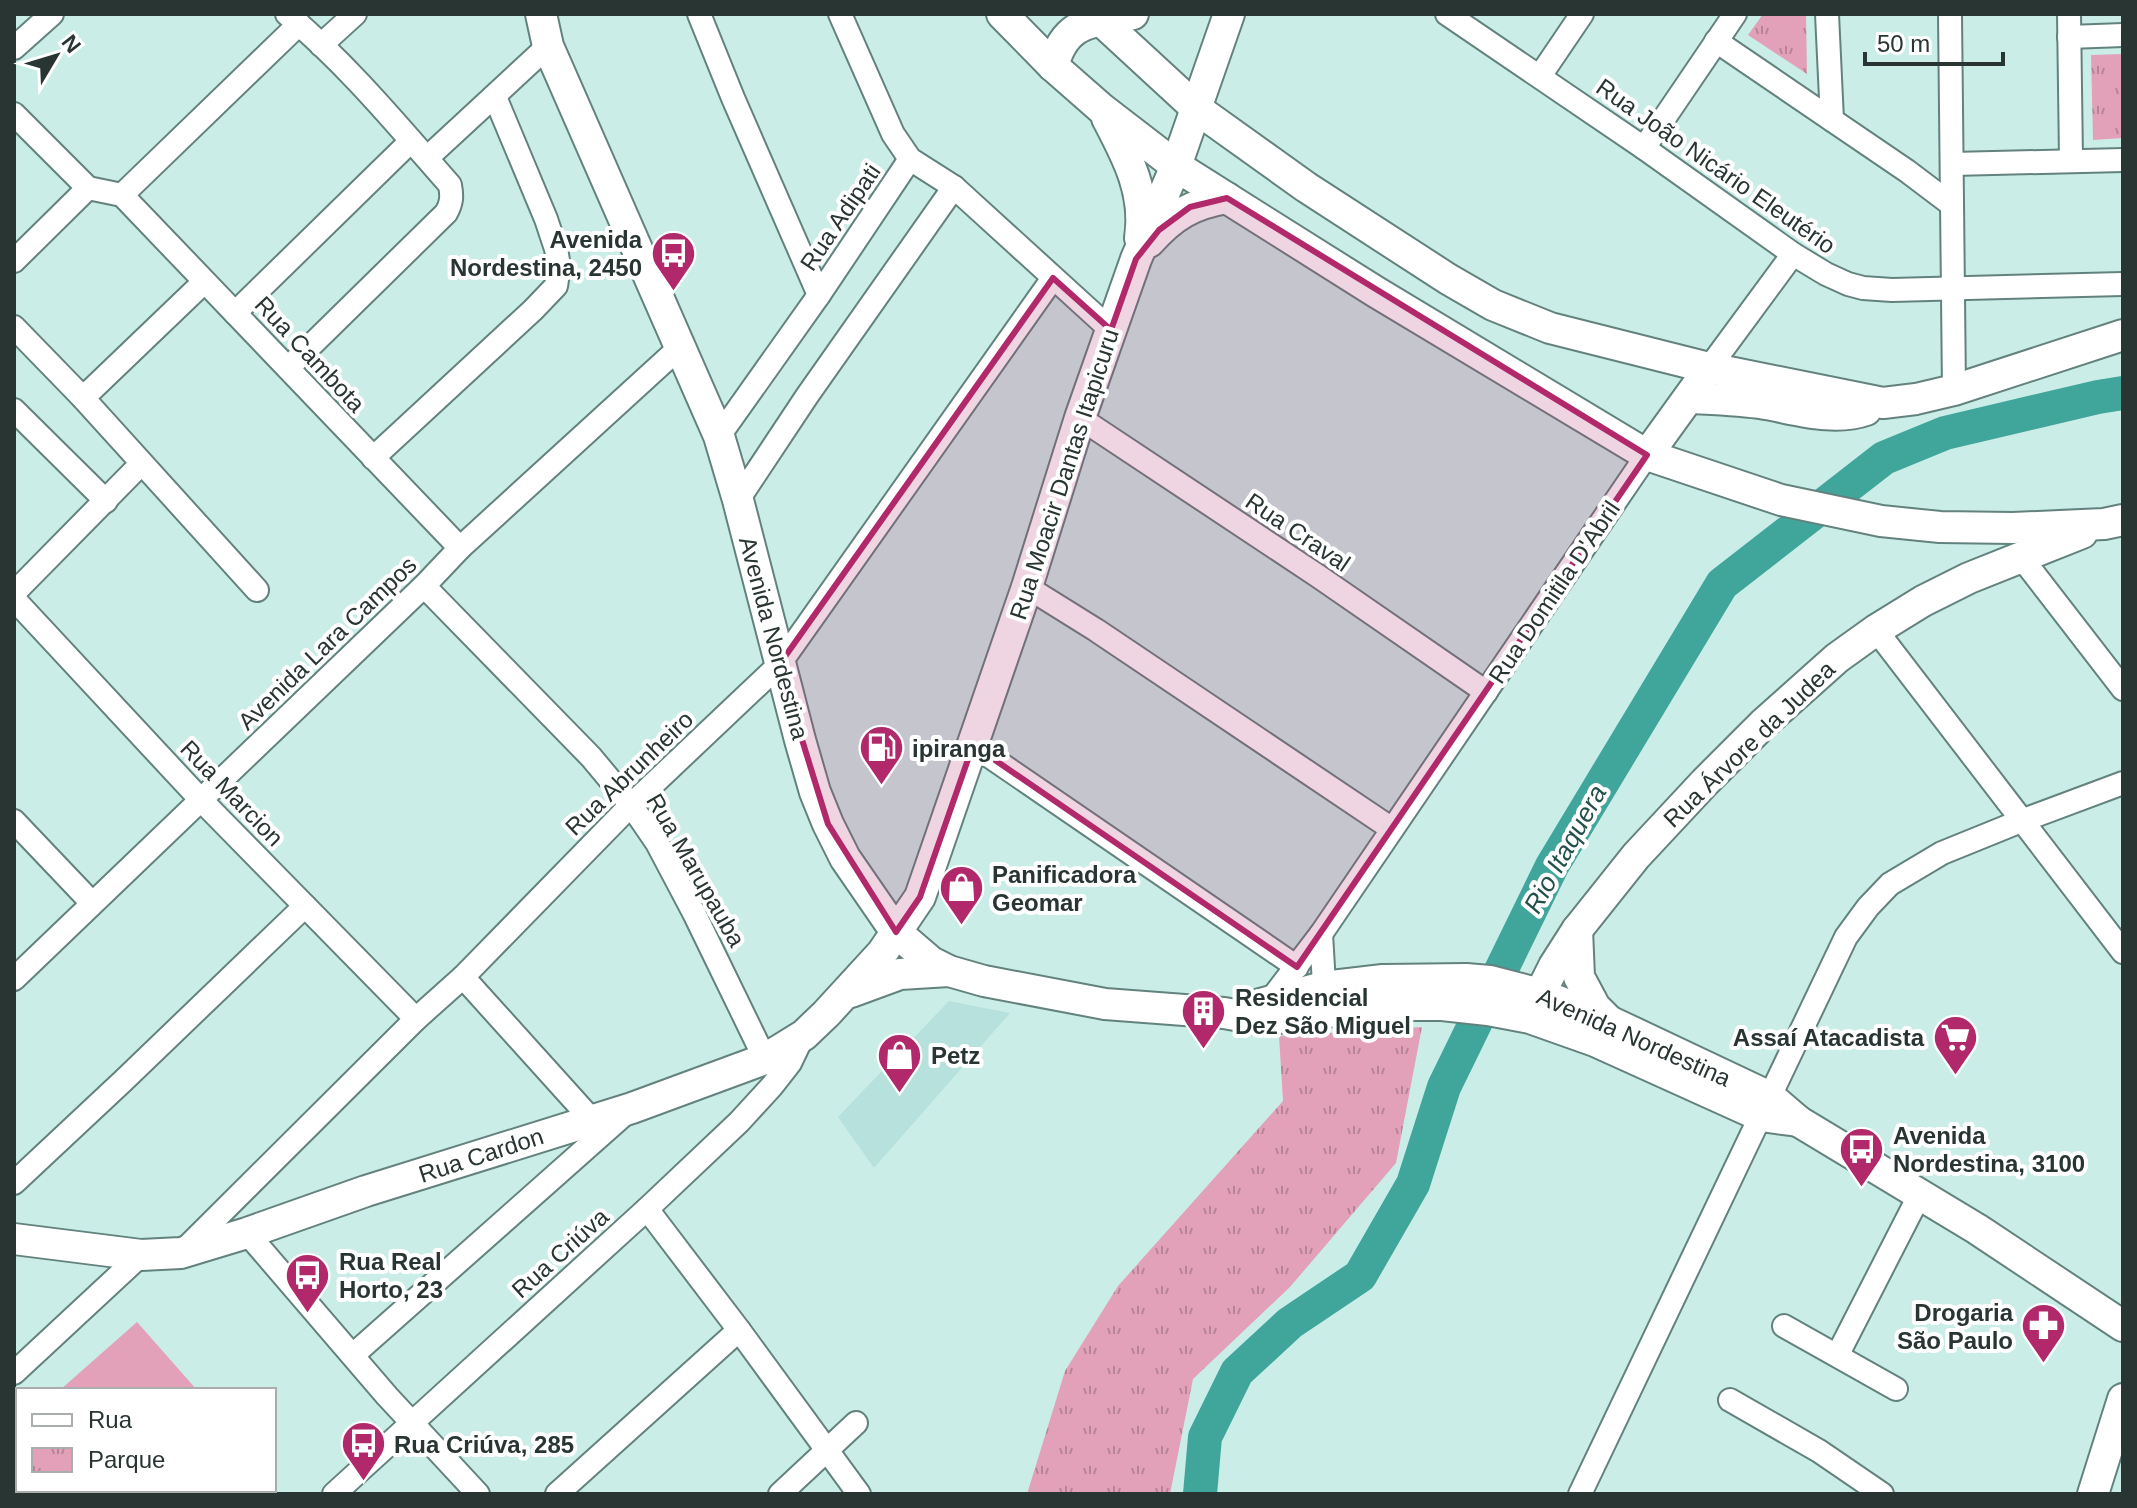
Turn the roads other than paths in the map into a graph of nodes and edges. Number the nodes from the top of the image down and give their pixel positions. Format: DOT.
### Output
graph roads {
  1 [pos="52,14"];
  2 [pos="355,14"];
  3 [pos="541,14"];
  4 [pos="699,14"];
  5 [pos="840,14"];
  6 [pos="1002,14"];
  7 [pos="1133,14"];
  8 [pos="1229,14"];
  9 [pos="1447,14"];
  10 [pos="1582,14"];
  11 [pos="1735,14"];
  12 [pos="1827,14"];
  13 [pos="1950,14"];
  14 [pos="2069,14"];
  15 [pos="1097,18"];
  16 [pos="293,19"];
  17 [pos="2123,35"];
  18 [pos="2069,37"];
  19 [pos="1716,41"];
  20 [pos="321,45"];
  21 [pos="548,46"];
  22 [pos="14,48"];
  23 [pos="1053,66"];
  24 [pos="1540,76"];
  25 [pos="495,97"];
  26 [pos="1102,109"];
  27 [pos="1197,109"];
  28 [pos="14,114"];
  29 [pos="1832,120"];
  30 [pos="411,141"];
  31 [pos="1644,148"];
  32 [pos="427,158"];
  33 [pos="910,159"];
  34 [pos="2071,160"];
  35 [pos="2123,160"];
  36 [pos="1952,164"];
  37 [pos="1176,166"];
  38 [pos="954,187"];
  39 [pos="88,188"];
  40 [pos="122,195"];
  41 [pos="1227,198"];
  42 [pos="1952,205"];
  43 [pos="1793,254"];
  44 [pos="1136,259"];
  45 [pos="14,261"];
  46 [pos="1053,278"];
  47 [pos="204,282"];
  48 [pos="2123,284"];
  49 [pos="1954,289"];
  50 [pos="819,295"];
  51 [pos="235,313"];
  52 [pos="14,327"];
  53 [pos="1111,330"];
  54 [pos="2123,335"];
  55 [pos="679,348"];
  56 [pos="288,368"];
  57 [pos="1709,368"];
  58 [pos="1954,390"];
  59 [pos="83,398"];
  60 [pos="1689,398"];
  61 [pos="1883,403"];
  62 [pos="14,410"];
  63 [pos="1080,418"];
  64 [pos="719,436"];
  65 [pos="1647,455"];
  66 [pos="373,458"];
  67 [pos="141,464"];
  68 [pos="738,500"];
  69 [pos="106,501"];
  70 [pos="2114,522"];
  71 [pos="460,548"];
  72 [pos="2021,557"];
  73 [pos="424,586"];
  74 [pos="1027,587"];
  75 [pos="257,590"];
  76 [pos="14,593"];
  77 [pos="14,599"];
  78 [pos="1876,630"];
  79 [pos="779,665"];
  80 [pos="2123,689"];
  81 [pos="1486,692"];
  82 [pos="973,745"];
  83 [pos="2123,783"];
  84 [pos="201,800"];
  85 [pos="631,805"];
  86 [pos="14,821"];
  87 [pos="2021,821"];
  88 [pos="1392,829"];
  89 [pos="92,903"];
  90 [pos="305,906"];
  91 [pos="1577,930"];
  92 [pos="896,932"];
  93 [pos="1321,934"];
  94 [pos="2123,952"];
  95 [pos="1297,967"];
  96 [pos="949,971"];
  97 [pos="463,977"];
  98 [pos="14,979"];
  99 [pos="846,994"];
  100 [pos="1325,1000"];
  101 [pos="1269,1002"];
  102 [pos="1520,1002"];
  103 [pos="1224,1013"];
  104 [pos="416,1019"];
  105 [pos="1609,1021"];
  106 [pos="804,1035"];
  107 [pos="765,1059"];
  108 [pos="1766,1107"];
  109 [pos="632,1108"];
  110 [pos="592,1120"];
  111 [pos="14,1183"];
  112 [pos="1920,1194"];
  113 [pos="647,1209"];
  114 [pos="247,1233"];
  115 [pos="14,1239"];
  116 [pos="181,1253"];
  117 [pos="141,1255"];
  118 [pos="1784,1326"];
  119 [pos="2123,1326"];
  120 [pos="739,1330"];
  121 [pos="1838,1354"];
  122 [pos="353,1355"];
  123 [pos="14,1373"];
  124 [pos="1896,1389"];
  125 [pos="2123,1399"];
  126 [pos="1730,1400"];
  127 [pos="412,1423"];
  128 [pos="856,1423"];
  129 [pos="827,1450"];
  130 [pos="334,1494"];
  131 [pos="478,1494"];
  132 [pos="557,1494"];
  133 [pos="780,1494"];
  134 [pos="859,1494"];
  135 [pos="1580,1494"];
  136 [pos="1882,1494"];
  137 [pos="2093,1494"];
  1 -- 22 [label="street"];
  2 -- 20 [label="street"];
  3 -- 21 [label="street, Avenida Nordestina"];
  4 -- 50 [label="street"];
  5 -- 33 [label="street, Rua Adipati"];
  6 -- 23 [label="street"];
  7 -- 15 [label="street"];
  8 -- 27 [label="street, Rua Moacir Dantas Itapicuru"];
  9 -- 24 [label="street, Rua João Nicário Eleutério"];
  10 -- 24 [label="street"];
  11 -- 19 [label="street"];
  12 -- 29 [label="street"];
  13 -- 36 [label="street"];
  14 -- 18 [label="street"];
  15 -- 23 [label="street"];
  15 -- 27 [label="street"];
  16 -- 20 [label="street"];
  16 -- 40 [label="street"];
  17 -- 18 [label="street"];
  18 -- 34 [label="street"];
  19 -- 29 [label="street"];
  19 -- 31 [label="street"];
  20 -- 30 [label="street"];
  21 -- 25 [label="street"];
  21 -- 55 [label="street, Avenida Nordestina"];
  23 -- 26 [label="street"];
  24 -- 31 [label="street, Rua João Nicário Eleutério"];
  25 -- 32 [label="street"];
  25 -- 66 [label="street"];
  26 -- 37 [label="street"];
  26 -- 44 [label="street"];
  27 -- 37 [label="street, Rua Moacir Dantas Itapicuru"];
  27 -- 57 [label="street"];
  28 -- 39 [label="street"];
  29 -- 42 [label="street"];
  30 -- 32 [label="street"];
  30 -- 51 [label="street"];
  31 -- 43 [label="street, Rua João Nicário Eleutério"];
  32 -- 56 [label="street"];
  33 -- 38 [label="street"];
  33 -- 50 [label="street, Rua Adipati"];
  34 -- 35 [label="street"];
  34 -- 36 [label="street"];
  36 -- 42 [label="street"];
  37 -- 41 [label="street"];
  37 -- 44 [label="street, Rua Moacir Dantas Itapicuru"];
  38 -- 46 [label="street"];
  38 -- 68 [label="street"];
  39 -- 40 [label="street"];
  39 -- 45 [label="street"];
  40 -- 47 [label="street, Rua Cambota"];
  41 -- 44 [label="street"];
  41 -- 65 [label="street"];
  42 -- 49 [label="street"];
  43 -- 49 [label="street, Rua João Nicário Eleutério"];
  43 -- 57 [label="street, Rua Domitila D'Abril"];
  44 -- 53 [label="street, Rua Moacir Dantas Itapicuru"];
  46 -- 53 [label="street"];
  46 -- 79 [label="street, Rua Abrunheiro"];
  47 -- 51 [label="street, Rua Cambota"];
  47 -- 59 [label="street"];
  48 -- 49 [label="street, Rua João Nicário Eleutério"];
  49 -- 58 [label="street"];
  50 -- 64 [label="street, Rua Adipati"];
  51 -- 56 [label="street, Rua Cambota"];
  52 -- 59 [label="street"];
  53 -- 63 [label="street, Rua Moacir Dantas Itapicuru"];
  54 -- 58 [label="street"];
  55 -- 64 [label="street, Avenida Nordestina"];
  55 -- 71 [label="street, Avenida Lara Campos"];
  56 -- 66 [label="street, Rua Cambota"];
  57 -- 60 [label="street, Rua Domitila D'Abril"];
  57 -- 61 [label="street"];
  58 -- 61 [label="street"];
  59 -- 67 [label="street"];
  60 -- 61 [label="street"];
  60 -- 65 [label="street, Rua Domitila D'Abril"];
  62 -- 69 [label="street"];
  63 -- 74 [label="street, Rua Moacir Dantas Itapicuru"];
  63 -- 81 [label="street, Rua Craval"];
  64 -- 68 [label="street, Avenida Nordestina"];
  65 -- 70 [label="street"];
  65 -- 81 [label="street, Rua Domitila D'Abril"];
  66 -- 71 [label="street, Rua Cambota"];
  67 -- 69 [label="street"];
  67 -- 75 [label="street"];
  68 -- 79 [label="street, Avenida Nordestina"];
  69 -- 76 [label="street"];
  70 -- 72 [label="street, Rua Árvore da Judea"];
  71 -- 73 [label="street, Avenida Lara Campos"];
  72 -- 78 [label="street, Rua Árvore da Judea"];
  72 -- 80 [label="street"];
  73 -- 84 [label="street, Avenida Lara Campos"];
  73 -- 85 [label="street, Rua Marupauba"];
  74 -- 82 [label="street, Rua Moacir Dantas Itapicuru"];
  74 -- 88 [label="street"];
  77 -- 84 [label="street, Rua Marcion"];
  78 -- 87 [label="street"];
  78 -- 91 [label="street, Rua Árvore da Judea"];
  79 -- 85 [label="street, Rua Abrunheiro"];
  79 -- 92 [label="street, Avenida Nordestina"];
  81 -- 88 [label="street, Rua Domitila D'Abril"];
  82 -- 92 [label="street, Rua Moacir Dantas Itapicuru"];
  82 -- 95 [label="street"];
  83 -- 87 [label="street"];
  84 -- 89 [label="street, Avenida Lara Campos"];
  84 -- 90 [label="street, Rua Marcion"];
  85 -- 97 [label="street, Rua Abrunheiro"];
  85 -- 107 [label="street, Rua Marupauba"];
  86 -- 89 [label="street"];
  87 -- 94 [label="street"];
  87 -- 108 [label="street"];
  88 -- 93 [label="street, Rua Domitila D'Abril"];
  89 -- 98 [label="street, Avenida Lara Campos"];
  90 -- 104 [label="street, Rua Marcion"];
  90 -- 111 [label="street"];
  91 -- 102 [label="street, Rua Árvore da Judea"];
  91 -- 105 [label="street"];
  92 -- 96 [label="street, Avenida Nordestina"];
  92 -- 99 [label="street, Rua Cardon"];
  93 -- 95 [label="street, Rua Domitila D'Abril"];
  93 -- 100 [label="street"];
  95 -- 101 [label="street, Rua Domitila D'Abril"];
  96 -- 99 [label="street"];
  96 -- 103 [label="street, Avenida Nordestina"];
  97 -- 104 [label="street, Rua Abrunheiro"];
  97 -- 110 [label="street"];
  99 -- 106 [label="street, Rua Cardon"];
  100 -- 101 [label="street, Avenida Nordestina"];
  100 -- 102 [label="street, Avenida Nordestina"];
  100 -- 103 [label="street, Avenida Nordestina"];
  101 -- 103 [label="street, Avenida Nordestina"];
  102 -- 105 [label="street, Avenida Nordestina"];
  102 -- 108 [label="street, Avenida Nordestina"];
  104 -- 116 [label="street, Rua Abrunheiro"];
  105 -- 108 [label="street, Avenida Nordestina"];
  106 -- 107 [label="street, Rua Cardon"];
  106 -- 113 [label="street, Rua Criúva"];
  107 -- 109 [label="street, Rua Cardon"];
  108 -- 112 [label="street, Avenida Nordestina"];
  108 -- 135 [label="street"];
  109 -- 110 [label="street, Rua Cardon"];
  109 -- 122 [label="street"];
  110 -- 114 [label="street, Rua Cardon"];
  112 -- 119 [label="street, Avenida Nordestina"];
  112 -- 121 [label="street"];
  113 -- 120 [label="street"];
  113 -- 127 [label="street, Rua Criúva"];
  114 -- 116 [label="street, Rua Cardon"];
  114 -- 122 [label="street"];
  115 -- 117 [label="street, Rua Cardon"];
  116 -- 117 [label="street, Rua Cardon"];
  117 -- 123 [label="street"];
  118 -- 121 [label="street"];
  120 -- 129 [label="street"];
  120 -- 132 [label="street"];
  121 -- 124 [label="street"];
  122 -- 127 [label="street"];
  125 -- 137 [label="street"];
  126 -- 136 [label="street"];
  127 -- 130 [label="street, Rua Criúva"];
  127 -- 131 [label="street"];
  128 -- 129 [label="street"];
  129 -- 133 [label="street"];
  129 -- 134 [label="street"];
}
